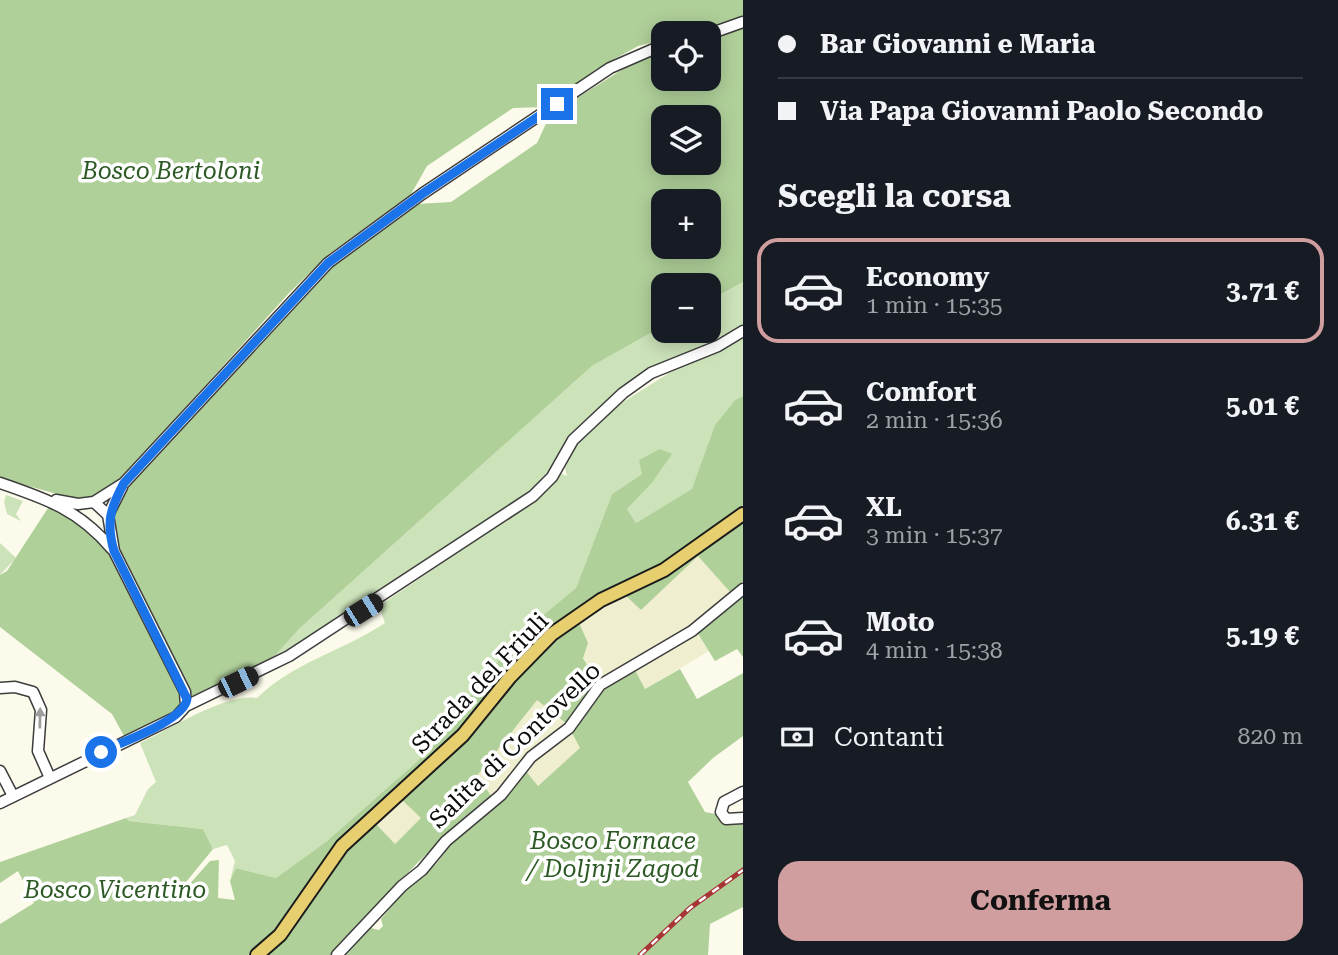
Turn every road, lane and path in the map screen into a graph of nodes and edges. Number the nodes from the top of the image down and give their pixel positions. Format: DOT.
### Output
graph roads {
  1 [pos="743,22"];
  2 [pos="721,30"];
  3 [pos="651,50"];
  4 [pos="743,331"];
  5 [pos="124,483"];
  6 [pos="0,484"];
  7 [pos="38,496"];
  8 [pos="94,502"];
  9 [pos="743,514"];
  10 [pos="108,515"];
  11 [pos="89,523"];
  12 [pos="114,551"];
  13 [pos="743,589"];
  14 [pos="0,688"];
  15 [pos="186,706"];
  16 [pos="0,771"];
  17 [pos="50,778"];
  18 [pos="743,792"];
  19 [pos="13,796"];
  20 [pos="0,803"];
  21 [pos="743,818"];
  22 [pos="257,955"];
  23 [pos="337,955"];
  1 -- 2 [label="street"];
  3 -- 5 [label="street"];
  4 -- 15 [label="street"];
  5 -- 8 [label="street"];
  5 -- 10 [label="street"];
  6 -- 7 [label="street"];
  7 -- 8 [label="street"];
  7 -- 11 [label="street"];
  8 -- 10 [label="street"];
  8 -- 11 [label="street"];
  9 -- 22 [label="main road, Strada del Friuli"];
  10 -- 11 [label="street"];
  10 -- 12 [label="street"];
  11 -- 12 [label="street"];
  12 -- 15 [label="street"];
  13 -- 23 [label="street, Salita di Contovello"];
  17 -- 14 [label="street, one-way"];
  15 -- 17 [label="street"];
  16 -- 19 [label="street"];
  17 -- 19 [label="street"];
  18 -- 21 [label="street"];
  19 -- 20 [label="street"];
}
